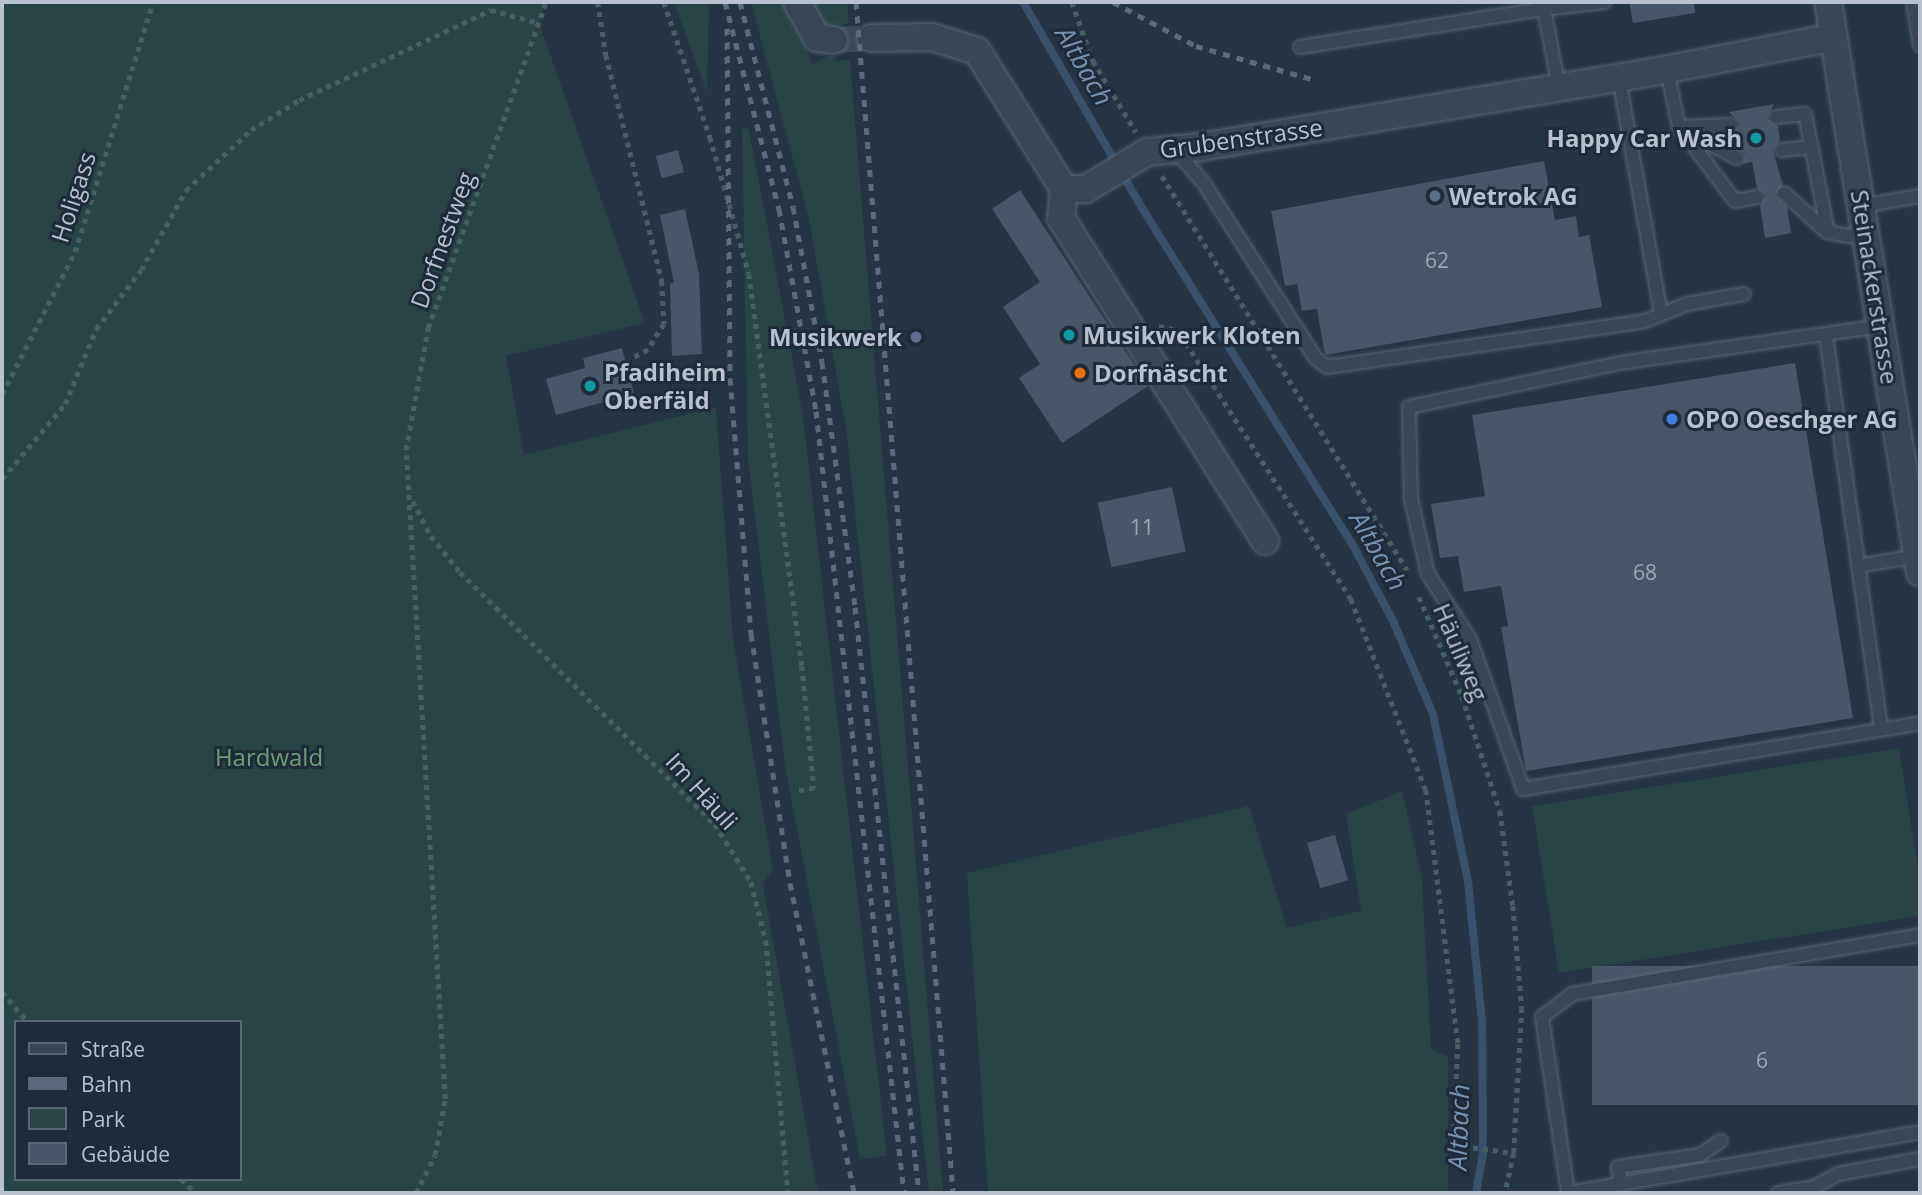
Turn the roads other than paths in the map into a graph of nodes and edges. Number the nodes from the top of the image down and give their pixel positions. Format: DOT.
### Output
graph roads {
  1 [pos="797,2"];
  2 [pos="1605,2"];
  3 [pos="1828,2"];
  4 [pos="1913,2"];
  5 [pos="1544,9"];
  6 [pos="1834,37"];
  7 [pos="871,38"];
  8 [pos="834,40"];
  9 [pos="1920,45"];
  10 [pos="1300,47"];
  11 [pos="1667,70"];
  12 [pos="1619,78"];
  13 [pos="1559,88"];
  14 [pos="1776,117"];
  15 [pos="1731,125"];
  16 [pos="1679,127"];
  17 [pos="1811,148"];
  18 [pos="1173,149"];
  19 [pos="1782,150"];
  20 [pos="1737,158"];
  21 [pos="1064,189"];
  22 [pos="1784,194"];
  23 [pos="1920,196"];
  24 [pos="1758,197"];
  25 [pos="1864,219"];
  26 [pos="1828,232"];
  27 [pos="1744,294"];
  28 [pos="1661,314"];
  29 [pos="1882,326"];
  30 [pos="1826,336"];
  31 [pos="1265,541"];
  32 [pos="1919,564"];
  33 [pos="1858,566"];
  34 [pos="1920,723"];
  35 [pos="1881,729"];
  36 [pos="1920,935"];
  37 [pos="1920,1132"];
  38 [pos="1721,1140"];
  39 [pos="1920,1159"];
  40 [pos="1621,1184"];
  41 [pos="1568,1193"];
  42 [pos="1778,1193"];
  1 -- 8 [label="street"];
  2 -- 5 [label="lane"];
  3 -- 6 [label="street, Steinackerstrasse"];
  4 -- 9 [label="lane"];
  5 -- 10 [label="lane"];
  5 -- 13 [label="lane"];
  6 -- 11 [label="street, Grubenstrasse"];
  6 -- 25 [label="street, Steinackerstrasse"];
  7 -- 21 [label="street"];
  11 -- 12 [label="street, Grubenstrasse"];
  11 -- 16 [label="lane"];
  12 -- 13 [label="street, Grubenstrasse"];
  12 -- 28 [label="lane"];
  13 -- 18 [label="street, Grubenstrasse"];
  14 -- 17 [label="lane"];
  15 -- 16 [label="lane"];
  16 -- 20 [label="lane"];
  16 -- 24 [label="lane"];
  17 -- 19 [label="lane"];
  17 -- 26 [label="lane"];
  18 -- 21 [label="street, Grubenstrasse"];
  18 -- 28 [label="lane"];
  21 -- 31 [label="street"];
  22 -- 26 [label="lane"];
  23 -- 25 [label="lane"];
  25 -- 26 [label="lane"];
  25 -- 29 [label="street, Steinackerstrasse"];
  27 -- 28 [label="lane"];
  29 -- 30 [label="lane"];
  29 -- 32 [label="street, Steinackerstrasse"];
  30 -- 33 [label="lane"];
  30 -- 35 [label="lane"];
  32 -- 33 [label="lane"];
  33 -- 35 [label="lane"];
  34 -- 35 [label="lane"];
  36 -- 41 [label="lane"];
  37 -- 40 [label="lane"];
  38 -- 40 [label="lane"];
  39 -- 42 [label="lane"];
  40 -- 41 [label="lane"];
}
